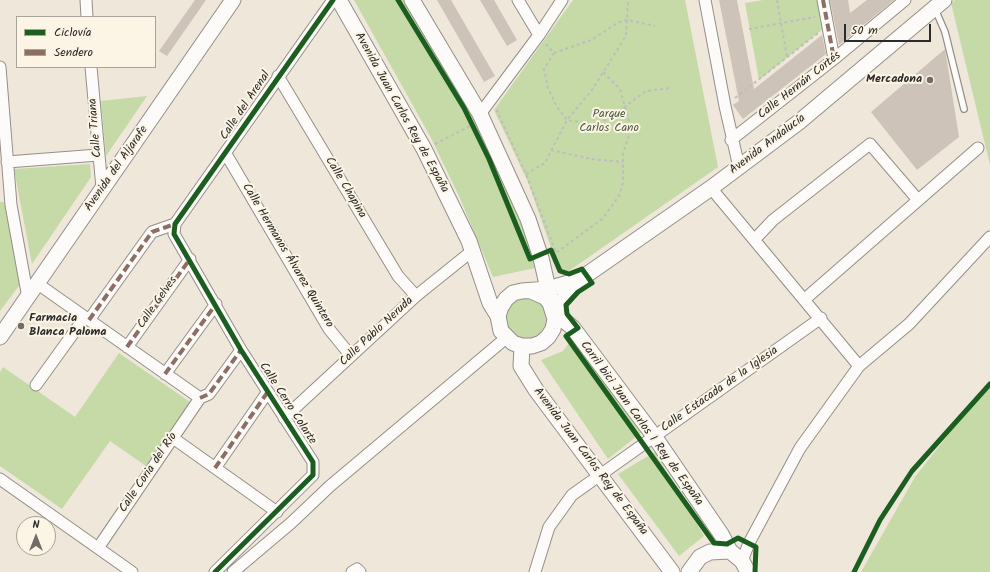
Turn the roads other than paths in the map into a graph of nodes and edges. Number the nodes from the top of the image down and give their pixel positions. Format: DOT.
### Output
graph roads {
  1 [pos="86,0"];
  2 [pos="233,0"];
  3 [pos="333,0"];
  4 [pos="339,0"];
  5 [pos="412,0"];
  6 [pos="518,0"];
  7 [pos="562,0"];
  8 [pos="704,0"];
  9 [pos="823,0"];
  10 [pos="905,0"];
  11 [pos="937,3"];
  12 [pos="87,16"];
  13 [pos="539,35"];
  14 [pos="834,59"];
  15 [pos="0,67"];
  16 [pos="91,68"];
  17 [pos="278,76"];
  18 [pos="964,109"];
  19 [pos="476,122"];
  20 [pos="732,140"];
  21 [pos="978,148"];
  22 [pos="226,154"];
  23 [pos="98,155"];
  24 [pos="8,162"];
  25 [pos="739,167"];
  26 [pos="102,188"];
  27 [pos="711,188"];
  28 [pos="918,200"];
  29 [pos="175,224"];
  30 [pos="990,237"];
  31 [pos="755,239"];
  32 [pos="472,251"];
  33 [pos="545,257"];
  34 [pos="190,259"];
  35 [pos="582,278"];
  36 [pos="38,284"];
  37 [pos="548,289"];
  38 [pos="531,291"];
  39 [pos="416,296"];
  40 [pos="28,298"];
  41 [pos="805,299"];
  42 [pos="216,304"];
  43 [pos="553,310"];
  44 [pos="498,316"];
  45 [pos="87,318"];
  46 [pos="821,318"];
  47 [pos="0,337"];
  48 [pos="506,338"];
  49 [pos="522,346"];
  50 [pos="127,347"];
  51 [pos="241,350"];
  52 [pos="351,356"];
  53 [pos="860,366"];
  54 [pos="165,374"];
  55 [pos="36,385"];
  56 [pos="267,393"];
  57 [pos="200,398"];
  58 [pos="284,418"];
  59 [pos="654,436"];
  60 [pos="173,438"];
  61 [pos="215,468"];
  62 [pos="599,475"];
  63 [pos="0,479"];
  64 [pos="277,512"];
  65 [pos="98,548"];
  66 [pos="730,551"];
  67 [pos="257,553"];
  68 [pos="745,566"];
  69 [pos="537,570"];
  70 [pos="132,572"];
  71 [pos="216,572"];
  72 [pos="234,572"];
  73 [pos="245,572"];
  74 [pos="352,572"];
  75 [pos="360,572"];
  76 [pos="672,572"];
  77 [pos="689,572"];
  1 -- 12 [label="street"];
  2 -- 26 [label="street, Avenida del Aljarafe"];
  3 -- 17 [label="street, Calle del Arenal"];
  4 -- 32 [label="street, Avenida Juan Carlos Rey de España"];
  5 -- 19 [label="street"];
  6 -- 13 [label="street"];
  7 -- 13 [label="street"];
  8 -- 20 [label="street"];
  9 -- 14 [label="street"];
  10 -- 14 [label="street, Calle Hernán Cortés"];
  11 -- 18 [label="lane"];
  11 -- 25 [label="street, Avenida Andalucía"];
  13 -- 19 [label="street"];
  14 -- 20 [label="street, Calle Hernán Cortés"];
  15 -- 24 [label="street"];
  16 -- 23 [label="street, Calle Triana"];
  17 -- 22 [label="street, Calle del Arenal"];
  17 -- 39 [label="street, Calle Chapina"];
  19 -- 33 [label="street"];
  20 -- 25 [label="street"];
  21 -- 28 [label="street"];
  22 -- 29 [label="street, Calle del Arenal"];
  22 -- 52 [label="street, Calle Hermanos Álvarez Quintero"];
  23 -- 24 [label="street"];
  23 -- 26 [label="street, Calle Triana"];
  24 -- 40 [label="street"];
  25 -- 27 [label="street, Avenida Andalucía"];
  26 -- 36 [label="street, Avenida del Aljarafe"];
  27 -- 31 [label="street"];
  27 -- 35 [label="street, Avenida Andalucía"];
  28 -- 31 [label="street"];
  28 -- 41 [label="street"];
  29 -- 34 [label="street, Calle Cerro Colarte"];
  29 -- 45 [label="street"];
  30 -- 53 [label="street"];
  31 -- 41 [label="street"];
  32 -- 39 [label="street, Calle Pablo Neruda"];
  32 -- 44 [label="street, Avenida Juan Carlos Rey de España"];
  33 -- 35 [label="street"];
  33 -- 37 [label="street"];
  34 -- 42 [label="street, Calle Cerro Colarte"];
  34 -- 50 [label="street, Calle Gelves"];
  35 -- 37 [label="street"];
  35 -- 43 [label="street"];
  36 -- 40 [label="street, Avenida del Aljarafe"];
  36 -- 45 [label="street"];
  37 -- 38 [label="street"];
  37 -- 43 [label="street"];
  38 -- 43 [label="street"];
  38 -- 44 [label="street"];
  39 -- 52 [label="street, Calle Pablo Neruda"];
  40 -- 47 [label="street, Avenida del Aljarafe"];
  41 -- 46 [label="street"];
  42 -- 51 [label="street, Calle Cerro Colarte"];
  42 -- 54 [label="street"];
  43 -- 49 [label="street"];
  43 -- 59 [label="street"];
  44 -- 48 [label="street"];
  45 -- 50 [label="street"];
  45 -- 55 [label="street"];
  46 -- 53 [label="street"];
  46 -- 59 [label="street, Calle Estacada de la Iglesia"];
  48 -- 49 [label="street"];
  48 -- 67 [label="street"];
  49 -- 62 [label="street, Avenida Juan Carlos Rey de España"];
  50 -- 54 [label="street"];
  51 -- 56 [label="street, Calle Cerro Colarte"];
  51 -- 57 [label="street, Calle Coria del Río"];
  52 -- 58 [label="street, Calle Pablo Neruda"];
  53 -- 68 [label="street"];
  54 -- 57 [label="street"];
  56 -- 58 [label="street, Calle Cerro Colarte"];
  56 -- 61 [label="street"];
  57 -- 60 [label="street, Calle Coria del Río"];
  58 -- 64 [label="street, Calle Cerro Colarte"];
  59 -- 62 [label="street, Calle Estacada de la Iglesia"];
  59 -- 66 [label="street"];
  60 -- 61 [label="street"];
  60 -- 65 [label="street, Calle Coria del Río"];
  61 -- 64 [label="street"];
  62 -- 69 [label="street, Calle Estacada de la Iglesia"];
  62 -- 76 [label="street, Avenida Juan Carlos Rey de España"];
  63 -- 65 [label="street"];
  64 -- 71 [label="street, Calle Cerro Colarte"];
  65 -- 70 [label="street"];
  66 -- 68 [label="street"];
  66 -- 77 [label="street"];
  67 -- 72 [label="street"];
  67 -- 73 [label="street"];
  74 -- 75 [label="street"];
}
